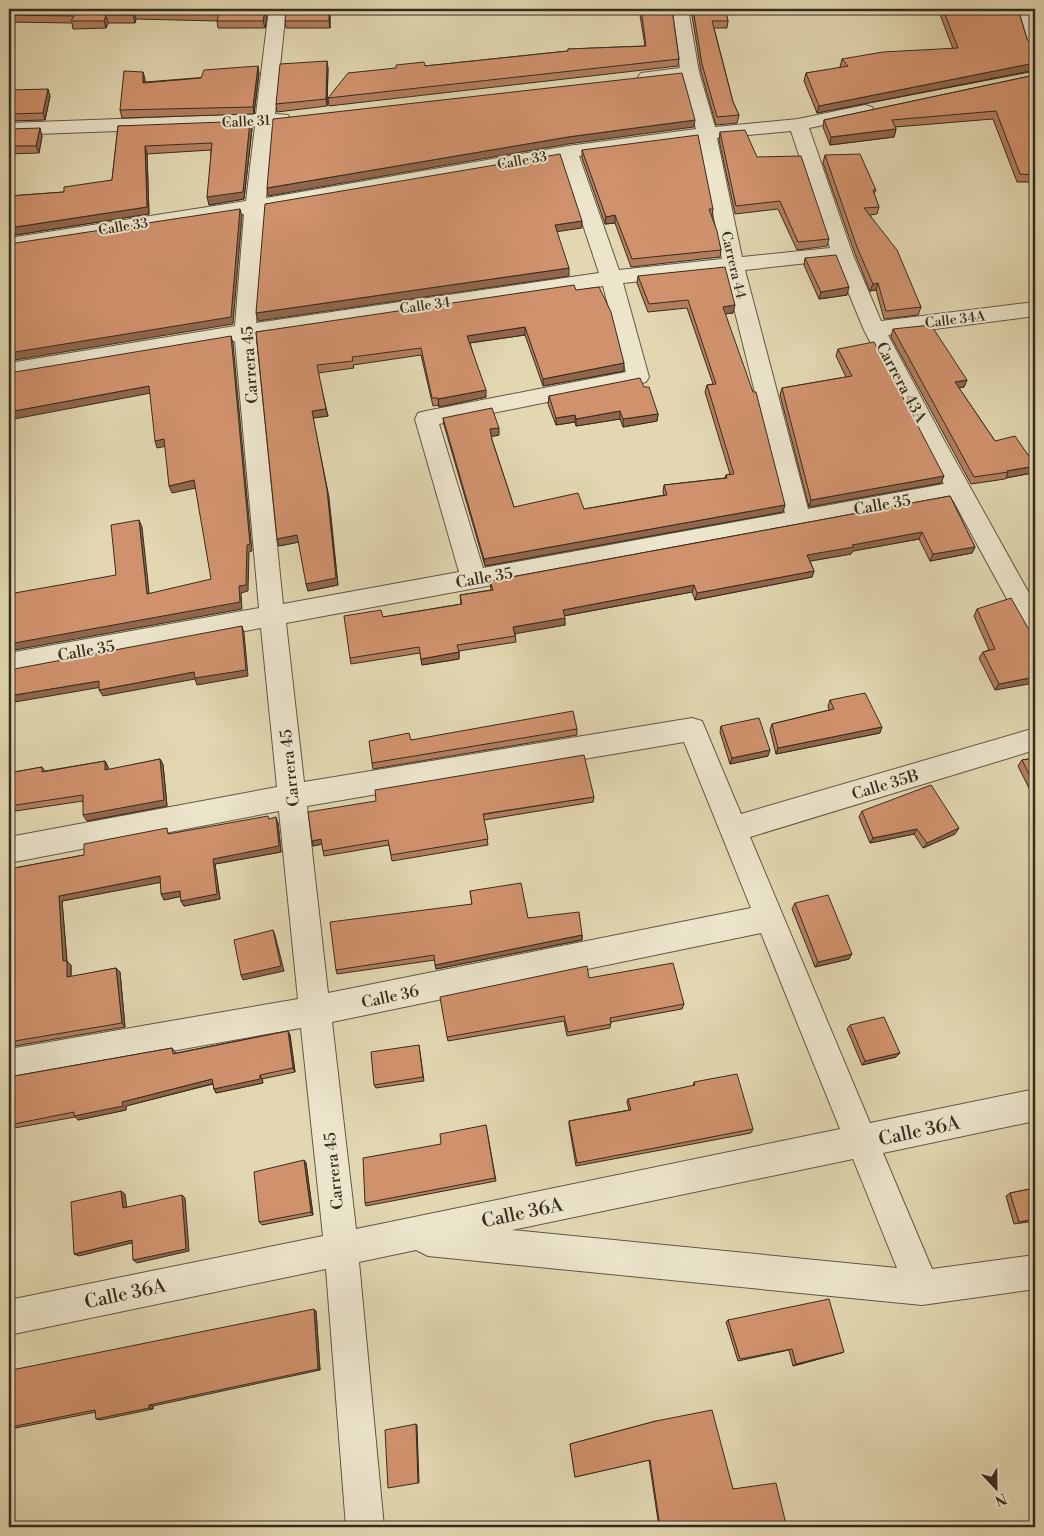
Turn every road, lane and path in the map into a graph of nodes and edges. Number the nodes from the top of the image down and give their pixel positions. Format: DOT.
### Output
graph roads {
  1 [pos="277,9"];
  2 [pos="680,9"];
  3 [pos="1023,9"];
  4 [pos="1035,46"];
  5 [pos="690,72"];
  6 [pos="630,79"];
  7 [pos="883,108"];
  8 [pos="303,116"];
  9 [pos="263,121"];
  10 [pos="798,125"];
  11 [pos="9,129"];
  12 [pos="707,133"];
  13 [pos="568,152"];
  14 [pos="255,206"];
  15 [pos="9,244"];
  16 [pos="843,252"];
  17 [pos="733,265"];
  18 [pos="611,278"];
  19 [pos="1035,309"];
  20 [pos="875,329"];
  21 [pos="245,332"];
  22 [pos="9,371"];
  23 [pos="959,490"];
  24 [pos="799,520"];
  25 [pos="474,579"];
  26 [pos="1024,584"];
  27 [pos="272,616"];
  28 [pos="1035,627"];
  29 [pos="9,664"];
  30 [pos="1035,739"];
  31 [pos="292,796"];
  32 [pos="734,829"];
  33 [pos="9,850"];
  34 [pos="770,918"];
  35 [pos="315,1011"];
  36 [pos="9,1065"];
  37 [pos="1035,1106"];
  38 [pos="862,1141"];
  39 [pos="401,1237"];
  40 [pos="341,1249"];
  41 [pos="1035,1272"];
  42 [pos="922,1288"];
  43 [pos="9,1318"];
  44 [pos="365,1527"];
  1 -- 9 [label="street, Carrera 45"];
  2 -- 5 [label="street, Carrera 44"];
  3 -- 4 [label="street"];
  5 -- 6 [label="street"];
  5 -- 12 [label="street, Carrera 44"];
  7 -- 10 [label="street, Calle 33"];
  8 -- 9 [label="street, Calle 31"];
  9 -- 11 [label="street, Calle 31"];
  9 -- 14 [label="street, Carrera 45"];
  10 -- 12 [label="street, Calle 33"];
  10 -- 16 [label="street, Carrera 43A"];
  12 -- 13 [label="street, Calle 33"];
  12 -- 17 [label="street, Carrera 44"];
  13 -- 14 [label="street, Calle 33"];
  13 -- 18 [label="street"];
  14 -- 15 [label="street, Calle 33"];
  14 -- 21 [label="street, Carrera 45"];
  16 -- 17 [label="street, Calle 34"];
  16 -- 20 [label="street, Carrera 43A"];
  17 -- 18 [label="street, Calle 34"];
  17 -- 24 [label="street, Carrera 44"];
  18 -- 21 [label="street, Calle 34"];
  18 -- 25 [label="street"];
  19 -- 20 [label="street, Calle 34A"];
  20 -- 23 [label="street, Carrera 43A"];
  21 -- 22 [label="street, Calle 34"];
  21 -- 27 [label="street, Carrera 45"];
  23 -- 24 [label="street, Calle 35"];
  23 -- 26 [label="street, Carrera 43A"];
  24 -- 25 [label="street, Calle 35"];
  25 -- 27 [label="street, Calle 35"];
  26 -- 28 [label="street, Carrera 43A"];
  27 -- 29 [label="street, Calle 35"];
  27 -- 31 [label="street, Carrera 45"];
  30 -- 32 [label="street, Calle 35B"];
  31 -- 32 [label="street"];
  31 -- 33 [label="street"];
  31 -- 35 [label="street, Carrera 45"];
  32 -- 34 [label="street"];
  34 -- 35 [label="street, Calle 36"];
  34 -- 38 [label="street"];
  35 -- 36 [label="street, Calle 36"];
  35 -- 40 [label="street, Carrera 45"];
  37 -- 38 [label="street, Calle 36A"];
  38 -- 39 [label="street, Calle 36A"];
  38 -- 42 [label="street"];
  39 -- 40 [label="street, Calle 36A"];
  39 -- 42 [label="street"];
  40 -- 43 [label="street, Calle 36A"];
  40 -- 44 [label="street, Carrera 45"];
  41 -- 42 [label="street"];
}
